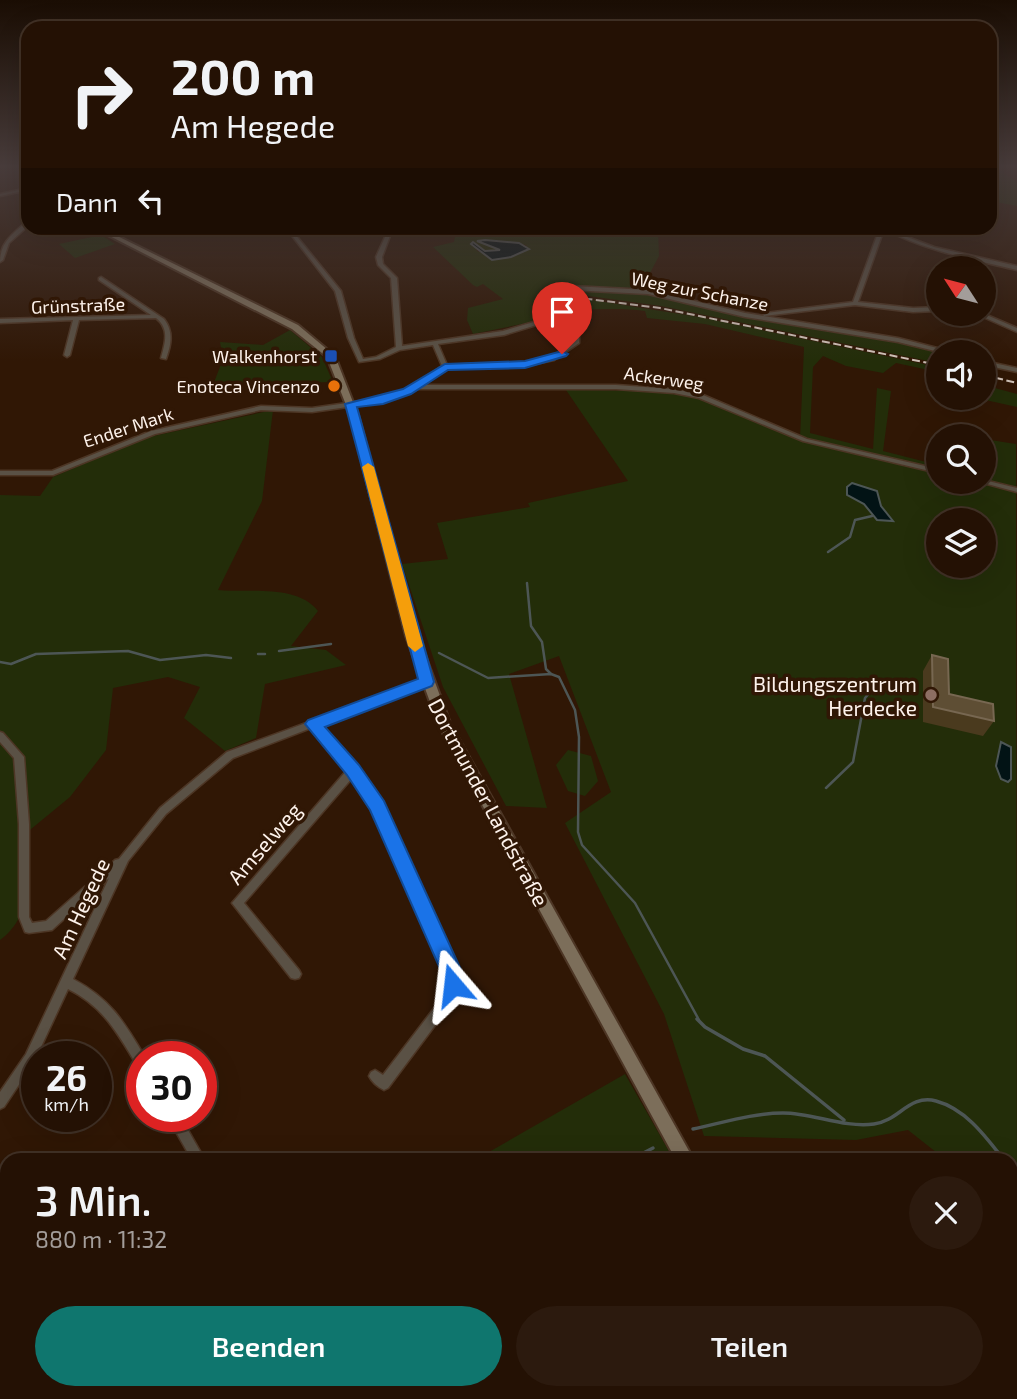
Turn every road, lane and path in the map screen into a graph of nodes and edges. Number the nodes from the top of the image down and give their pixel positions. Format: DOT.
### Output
graph roads {
  1 [pos="20,230"];
  2 [pos="111,235"];
  3 [pos="294,235"];
  4 [pos="388,235"];
  5 [pos="880,235"];
  6 [pos="898,235"];
  7 [pos="0,260"];
  8 [pos="1017,268"];
  9 [pos="101,279"];
  10 [pos="855,303"];
  11 [pos="926,309"];
  12 [pos="571,313"];
  13 [pos="157,316"];
  14 [pos="761,317"];
  15 [pos="76,319"];
  16 [pos="0,321"];
  17 [pos="996,321"];
  18 [pos="1017,330"];
  19 [pos="435,344"];
  20 [pos="926,347"];
  21 [pos="399,348"];
  22 [pos="67,355"];
  23 [pos="164,358"];
  24 [pos="996,366"];
  25 [pos="445,367"];
  26 [pos="1017,370"];
  27 [pos="416,387"];
  28 [pos="351,404"];
  29 [pos="926,468"];
  30 [pos="0,473"];
  31 [pos="996,485"];
  32 [pos="1017,490"];
  33 [pos="426,682"];
  34 [pos="313,724"];
  35 [pos="0,736"];
  36 [pos="353,770"];
  37 [pos="124,858"];
  38 [pos="295,974"];
  39 [pos="67,982"];
  40 [pos="128,1041"];
  41 [pos="374,1076"];
  42 [pos="0,1103"];
  43 [pos="182,1132"];
  44 [pos="195,1153"];
  45 [pos="681,1153"];
  1 -- 7 [label="street"];
  2 -- 28 [label="main road, Dortmunder Landstraße"];
  3 -- 21 [label="street"];
  4 -- 21 [label="street"];
  5 -- 10 [label="street"];
  6 -- 8 [label="street"];
  9 -- 13 [label="street, Grünstraße"];
  10 -- 11 [label="street"];
  10 -- 14 [label="street"];
  12 -- 14 [label="street, Weg zur Schanze"];
  12 -- 19 [label="street"];
  12 -- 25 [label="street"];
  13 -- 15 [label="street, Grünstraße"];
  13 -- 23 [label="street, Grünstraße"];
  14 -- 20 [label="street, Weg zur Schanze"];
  15 -- 16 [label="street, Grünstraße"];
  15 -- 22 [label="street"];
  17 -- 18 [label="street"];
  19 -- 21 [label="street"];
  19 -- 25 [label="street"];
  24 -- 26 [label="street"];
  25 -- 27 [label="street"];
  27 -- 28 [label="street, Ender Mark"];
  27 -- 29 [label="street, Ackerweg"];
  28 -- 30 [label="street, Ender Mark"];
  28 -- 33 [label="main road, Dortmunder Landstraße"];
  31 -- 32 [label="street"];
  33 -- 34 [label="street, Am Hegede"];
  33 -- 45 [label="main road, Dortmunder Landstraße"];
  34 -- 36 [label="street"];
  34 -- 37 [label="street, Am Hegede"];
  35 -- 37 [label="street"];
  36 -- 38 [label="street, Amselweg"];
  36 -- 41 [label="street"];
  37 -- 39 [label="street, Am Hegede"];
  39 -- 40 [label="street"];
  39 -- 42 [label="street, Am Hegede"];
  43 -- 44 [label="street"];
}
